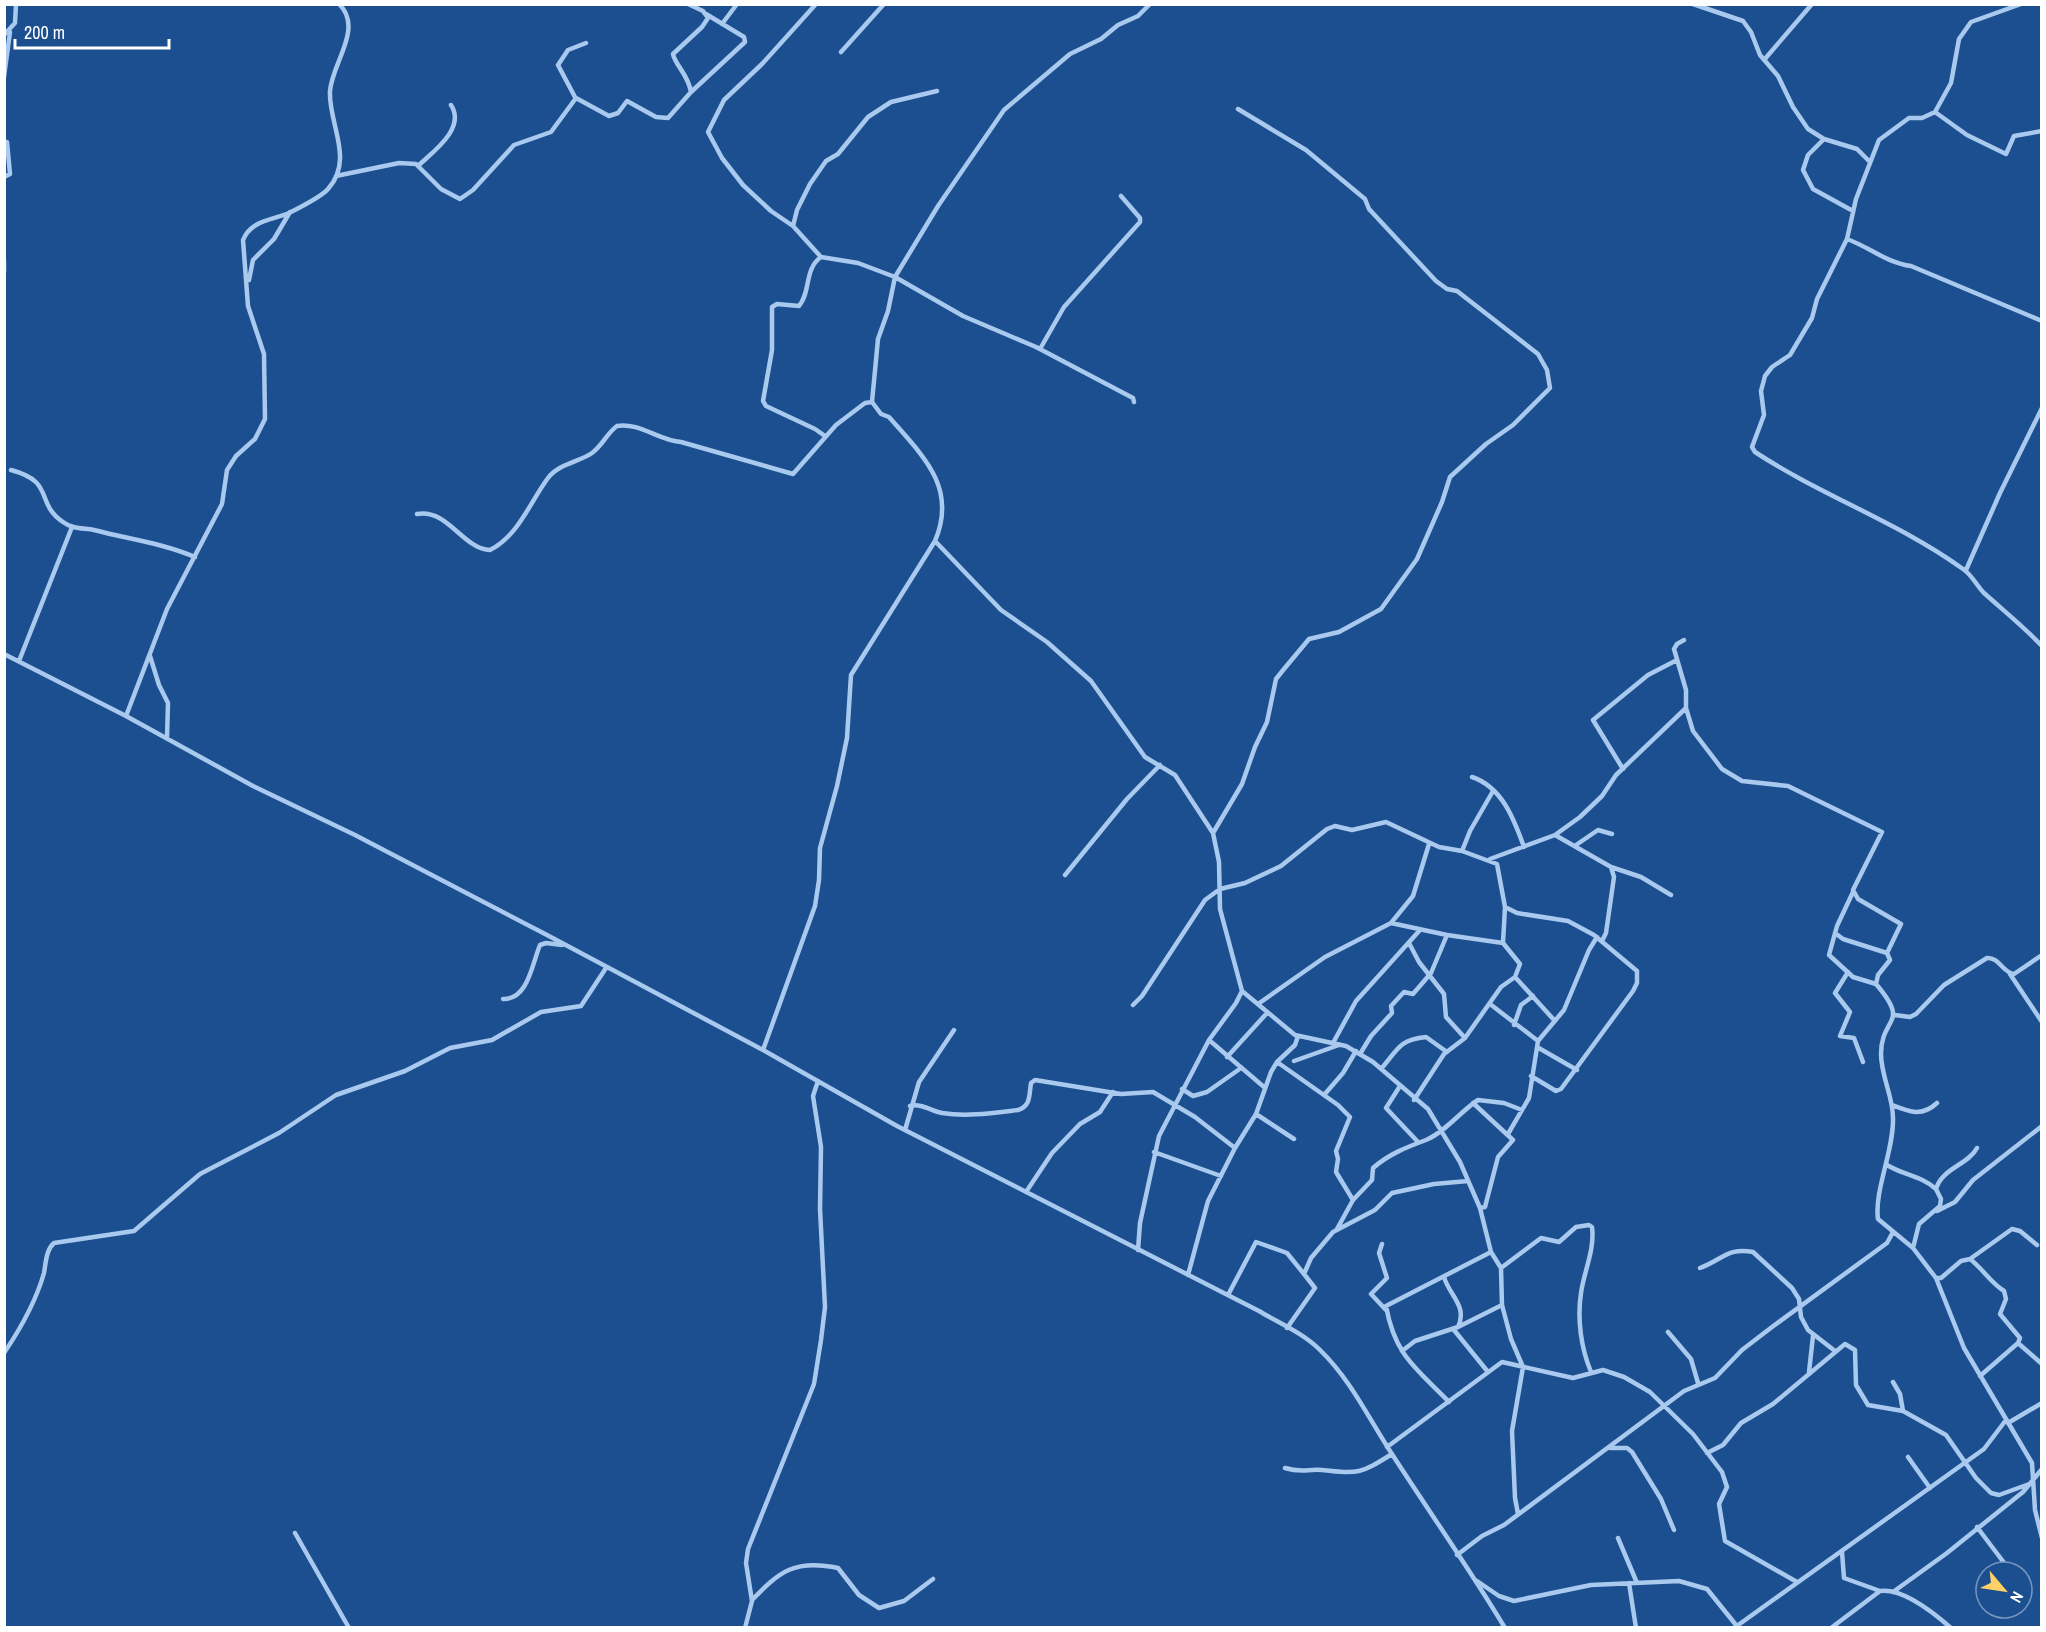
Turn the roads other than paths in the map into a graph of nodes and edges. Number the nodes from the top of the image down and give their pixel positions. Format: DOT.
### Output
graph roads {
  1 [pos="16,4"];
  2 [pos="339,4"];
  3 [pos="688,4"];
  4 [pos="737,4"];
  5 [pos="816,4"];
  6 [pos="884,4"];
  7 [pos="1150,4"];
  8 [pos="1693,4"];
  9 [pos="1812,4"];
  10 [pos="2021,4"];
  11 [pos="1700,6"];
  12 [pos="706,14"];
  13 [pos="722,24"];
  14 [pos="7,33"];
  15 [pos="586,43"];
  16 [pos="841,52"];
  17 [pos="1764,60"];
  18 [pos="4,77"];
  19 [pos="937,91"];
  20 [pos="691,92"];
  21 [pos="576,99"];
  22 [pos="451,105"];
  23 [pos="1238,109"];
  24 [pos="1935,112"];
  25 [pos="2042,131"];
  26 [pos="1824,139"];
  27 [pos="4,142"];
  28 [pos="1870,162"];
  29 [pos="419,165"];
  30 [pos="336,176"];
  31 [pos="4,177"];
  32 [pos="1121,196"];
  33 [pos="1853,211"];
  34 [pos="290,213"];
  35 [pos="793,226"];
  36 [pos="1846,239"];
  37 [pos="820,257"];
  38 [pos="4,261"];
  39 [pos="4,272"];
  40 [pos="895,277"];
  41 [pos="246,290"];
  42 [pos="2042,321"];
  43 [pos="1040,349"];
  44 [pos="873,402"];
  45 [pos="1134,402"];
  46 [pos="2042,408"];
  47 [pos="825,436"];
  48 [pos="11,470"];
  49 [pos="417,514"];
  50 [pos="72,527"];
  51 [pos="935,541"];
  52 [pos="195,557"];
  53 [pos="1966,570"];
  54 [pos="1684,640"];
  55 [pos="2042,646"];
  56 [pos="4,654"];
  57 [pos="150,656"];
  58 [pos="1677,660"];
  59 [pos="19,661"];
  60 [pos="1686,708"];
  61 [pos="126,716"];
  62 [pos="167,738"];
  63 [pos="1160,765"];
  64 [pos="1623,769"];
  65 [pos="1472,777"];
  66 [pos="1493,791"];
  67 [pos="1213,833"];
  68 [pos="1612,834"];
  69 [pos="1555,835"];
  70 [pos="1429,844"];
  71 [pos="1576,845"];
  72 [pos="1524,846"];
  73 [pos="1462,851"];
  74 [pos="1490,859"];
  75 [pos="1611,867"];
  76 [pos="1065,875"];
  77 [pos="1220,889"];
  78 [pos="1853,890"];
  79 [pos="1671,896"];
  80 [pos="1505,907"];
  81 [pos="1390,923"];
  82 [pos="1420,930"];
  83 [pos="1835,933"];
  84 [pos="1447,935"];
  85 [pos="1599,939"];
  86 [pos="1409,943"];
  87 [pos="1503,943"];
  88 [pos="564,945"];
  89 [pos="1887,952"];
  90 [pos="2042,955"];
  91 [pos="606,968"];
  92 [pos="1848,972"];
  93 [pos="1431,973"];
  94 [pos="2009,974"];
  95 [pos="1515,977"];
  96 [pos="1876,984"];
  97 [pos="1242,991"];
  98 [pos="1533,996"];
  99 [pos="503,999"];
  100 [pos="1258,1004"];
  101 [pos="1490,1004"];
  102 [pos="1133,1005"];
  103 [pos="1267,1013"];
  104 [pos="1895,1015"];
  105 [pos="1555,1021"];
  106 [pos="2042,1022"];
  107 [pos="1514,1025"];
  108 [pos="954,1030"];
  109 [pos="1298,1036"];
  110 [pos="1465,1038"];
  111 [pos="1209,1040"];
  112 [pos="1538,1041"];
  113 [pos="1333,1043"];
  114 [pos="1340,1045"];
  115 [pos="1537,1047"];
  116 [pos="763,1050"];
  117 [pos="1358,1052"];
  118 [pos="1447,1052"];
  119 [pos="1227,1057"];
  120 [pos="1294,1061"];
  121 [pos="1277,1062"];
  122 [pos="1863,1062"];
  123 [pos="1241,1068"];
  124 [pos="1380,1069"];
  125 [pos="1578,1070"];
  126 [pos="1531,1076"];
  127 [pos="818,1081"];
  128 [pos="1400,1086"];
  129 [pos="1264,1087"];
  130 [pos="1182,1089"];
  131 [pos="1113,1092"];
  132 [pos="1324,1095"];
  133 [pos="1414,1100"];
  134 [pos="1473,1103"];
  135 [pos="1937,1103"];
  136 [pos="1175,1104"];
  137 [pos="1892,1105"];
  138 [pos="910,1106"];
  139 [pos="1522,1110"];
  140 [pos="1256,1114"];
  141 [pos="2042,1126"];
  142 [pos="905,1130"];
  143 [pos="1439,1130"];
  144 [pos="1508,1134"];
  145 [pos="1294,1139"];
  146 [pos="1418,1142"];
  147 [pos="1234,1148"];
  148 [pos="1977,1148"];
  149 [pos="1154,1152"];
  150 [pos="1887,1165"];
  151 [pos="1221,1176"];
  152 [pos="1468,1181"];
  153 [pos="1936,1189"];
  154 [pos="1026,1192"];
  155 [pos="1353,1200"];
  156 [pos="1480,1208"];
  157 [pos="1937,1211"];
  158 [pos="1336,1230"];
  159 [pos="1893,1232"];
  160 [pos="1891,1239"];
  161 [pos="1902,1239"];
  162 [pos="1382,1244"];
  163 [pos="2037,1245"];
  164 [pos="1913,1248"];
  165 [pos="1138,1250"];
  166 [pos="1491,1252"];
  167 [pos="1970,1259"];
  168 [pos="1501,1268"];
  169 [pos="1700,1268"];
  170 [pos="1304,1274"];
  171 [pos="1188,1275"];
  172 [pos="1443,1277"];
  173 [pos="1936,1278"];
  174 [pos="1228,1295"];
  175 [pos="1502,1305"];
  176 [pos="1801,1305"];
  177 [pos="1386,1310"];
  178 [pos="1791,1312"];
  179 [pos="1801,1317"];
  180 [pos="1287,1328"];
  181 [pos="1456,1328"];
  182 [pos="1668,1332"];
  183 [pos="1813,1336"];
  184 [pos="2018,1343"];
  185 [pos="1402,1351"];
  186 [pos="1835,1351"];
  187 [pos="4,1353"];
  188 [pos="2042,1364"];
  189 [pos="1523,1367"];
  190 [pos="1488,1372"];
  191 [pos="1591,1372"];
  192 [pos="1808,1375"];
  193 [pos="1980,1376"];
  194 [pos="1893,1382"];
  195 [pos="1698,1383"];
  196 [pos="1449,1401"];
  197 [pos="2042,1403"];
  198 [pos="1664,1407"];
  199 [pos="1903,1411"];
  200 [pos="2007,1422"];
  201 [pos="1387,1447"];
  202 [pos="1608,1448"];
  203 [pos="1707,1453"];
  204 [pos="1392,1454"];
  205 [pos="1908,1457"];
  206 [pos="1966,1462"];
  207 [pos="1285,1468"];
  208 [pos="2042,1469"];
  209 [pos="2033,1481"];
  210 [pos="1930,1488"];
  211 [pos="1518,1514"];
  212 [pos="1977,1527"];
  213 [pos="1674,1530"];
  214 [pos="295,1533"];
  215 [pos="1618,1538"];
  216 [pos="2042,1538"];
  217 [pos="1842,1552"];
  218 [pos="1457,1555"];
  219 [pos="2002,1560"];
  220 [pos="933,1580"];
  221 [pos="1474,1580"];
  222 [pos="1797,1582"];
  223 [pos="1629,1583"];
  224 [pos="1637,1583"];
  225 [pos="1880,1591"];
  226 [pos="1893,1592"];
  227 [pos="752,1601"];
  228 [pos="1735,1626"];
  229 [pos="349,1628"];
  230 [pos="745,1628"];
  231 [pos="1505,1628"];
  232 [pos="1636,1628"];
  233 [pos="1831,1628"];
  234 [pos="1951,1628"];
  1 -- 14 [label="street"];
  2 -- 30 [label="street"];
  3 -- 12 [label="street"];
  4 -- 13 [label="street"];
  5 -- 35 [label="street"];
  6 -- 16 [label="street"];
  7 -- 40 [label="street"];
  8 -- 11 [label="street"];
  9 -- 17 [label="street"];
  10 -- 24 [label="street"];
  11 -- 17 [label="street"];
  12 -- 13 [label="street"];
  12 -- 20 [label="street"];
  13 -- 20 [label="street"];
  14 -- 18 [label="street"];
  15 -- 21 [label="street"];
  17 -- 26 [label="street"];
  19 -- 35 [label="street"];
  20 -- 21 [label="street"];
  21 -- 29 [label="street"];
  22 -- 29 [label="street"];
  23 -- 67 [label="street"];
  24 -- 25 [label="street"];
  24 -- 28 [label="street"];
  26 -- 28 [label="street"];
  26 -- 33 [label="street"];
  27 -- 31 [label="street"];
  28 -- 33 [label="street"];
  29 -- 30 [label="street"];
  30 -- 34 [label="street"];
  32 -- 43 [label="street"];
  33 -- 36 [label="street"];
  34 -- 41 [label="street"];
  34 -- 41 [label="street"];
  35 -- 37 [label="street"];
  36 -- 42 [label="street"];
  36 -- 53 [label="street"];
  37 -- 40 [label="street"];
  37 -- 47 [label="street"];
  38 -- 39 [label="street"];
  40 -- 43 [label="street"];
  40 -- 44 [label="street"];
  41 -- 52 [label="street"];
  43 -- 45 [label="street"];
  44 -- 47 [label="street"];
  44 -- 51 [label="street"];
  46 -- 53 [label="street"];
  47 -- 49 [label="street"];
  48 -- 50 [label="street"];
  50 -- 52 [label="street"];
  50 -- 59 [label="street"];
  51 -- 63 [label="street"];
  51 -- 116 [label="street"];
  52 -- 57 [label="street"];
  53 -- 55 [label="street"];
  54 -- 58 [label="street"];
  56 -- 59 [label="street"];
  57 -- 61 [label="street"];
  57 -- 62 [label="street"];
  58 -- 60 [label="street"];
  58 -- 64 [label="street"];
  59 -- 61 [label="street"];
  60 -- 64 [label="street"];
  60 -- 78 [label="street"];
  61 -- 62 [label="street"];
  62 -- 88 [label="street"];
  63 -- 67 [label="street"];
  63 -- 76 [label="street"];
  64 -- 69 [label="street"];
  65 -- 66 [label="street"];
  66 -- 72 [label="street"];
  66 -- 73 [label="street"];
  67 -- 77 [label="street"];
  68 -- 71 [label="street"];
  69 -- 71 [label="street"];
  69 -- 72 [label="street"];
  70 -- 73 [label="street"];
  70 -- 77 [label="street"];
  70 -- 81 [label="street"];
  71 -- 75 [label="street"];
  72 -- 74 [label="street"];
  73 -- 74 [label="street"];
  74 -- 80 [label="street"];
  75 -- 79 [label="street"];
  75 -- 85 [label="street"];
  77 -- 97 [label="street"];
  77 -- 102 [label="street"];
  78 -- 83 [label="street"];
  78 -- 89 [label="street"];
  80 -- 85 [label="street"];
  80 -- 87 [label="street"];
  81 -- 82 [label="street"];
  81 -- 100 [label="street"];
  82 -- 84 [label="street"];
  82 -- 86 [label="street"];
  83 -- 89 [label="street"];
  83 -- 92 [label="street"];
  84 -- 87 [label="street"];
  84 -- 93 [label="street"];
  85 -- 105 [label="street"];
  85 -- 125 [label="street"];
  86 -- 93 [label="street"];
  86 -- 113 [label="street"];
  87 -- 95 [label="street"];
  88 -- 91 [label="street"];
  88 -- 99 [label="street"];
  89 -- 96 [label="street"];
  90 -- 94 [label="street"];
  91 -- 116 [label="street"];
  91 -- 187 [label="street"];
  92 -- 96 [label="street"];
  92 -- 122 [label="street"];
  93 -- 110 [label="street"];
  93 -- 117 [label="street"];
  94 -- 104 [label="street"];
  94 -- 106 [label="street"];
  95 -- 98 [label="street"];
  95 -- 101 [label="street"];
  96 -- 104 [label="street"];
  97 -- 100 [label="street"];
  97 -- 111 [label="street"];
  98 -- 105 [label="street"];
  98 -- 107 [label="street"];
  100 -- 103 [label="street"];
  101 -- 107 [label="street"];
  101 -- 110 [label="street"];
  103 -- 109 [label="street"];
  103 -- 119 [label="street"];
  104 -- 137 [label="street"];
  105 -- 112 [label="street"];
  107 -- 112 [label="street"];
  108 -- 138 [label="street"];
  109 -- 113 [label="street"];
  109 -- 121 [label="street"];
  110 -- 118 [label="street"];
  111 -- 119 [label="street"];
  111 -- 130 [label="street"];
  112 -- 115 [label="street"];
  113 -- 114 [label="street"];
  114 -- 117 [label="street"];
  114 -- 120 [label="street"];
  115 -- 125 [label="street"];
  115 -- 126 [label="street"];
  116 -- 127 [label="street"];
  117 -- 124 [label="street"];
  117 -- 132 [label="street"];
  118 -- 124 [label="street"];
  118 -- 133 [label="street"];
  119 -- 123 [label="street"];
  121 -- 129 [label="street"];
  121 -- 132 [label="street"];
  123 -- 129 [label="street"];
  123 -- 130 [label="street"];
  124 -- 128 [label="street"];
  125 -- 126 [label="street"];
  126 -- 139 [label="street"];
  127 -- 142 [label="street"];
  127 -- 227 [label="street"];
  128 -- 133 [label="street"];
  128 -- 146 [label="street"];
  129 -- 140 [label="street"];
  130 -- 136 [label="street"];
  131 -- 136 [label="street"];
  131 -- 138 [label="street"];
  131 -- 154 [label="street"];
  132 -- 155 [label="street"];
  133 -- 143 [label="street"];
  134 -- 139 [label="street"];
  134 -- 143 [label="street"];
  134 -- 144 [label="street"];
  135 -- 137 [label="street"];
  136 -- 147 [label="street"];
  136 -- 149 [label="street"];
  137 -- 150 [label="street"];
  138 -- 142 [label="street"];
  139 -- 144 [label="street"];
  140 -- 145 [label="street"];
  140 -- 147 [label="street"];
  141 -- 157 [label="street"];
  142 -- 154 [label="street"];
  143 -- 146 [label="street"];
  143 -- 152 [label="street"];
  144 -- 156 [label="street"];
  146 -- 155 [label="street"];
  147 -- 151 [label="street"];
  148 -- 153 [label="street"];
  149 -- 151 [label="street"];
  149 -- 165 [label="street"];
  150 -- 153 [label="street"];
  150 -- 159 [label="street"];
  151 -- 171 [label="street"];
  152 -- 156 [label="street"];
  152 -- 158 [label="street"];
  153 -- 157 [label="street"];
  154 -- 165 [label="street"];
  155 -- 158 [label="street"];
  156 -- 166 [label="street"];
  157 -- 164 [label="street"];
  158 -- 170 [label="street"];
  159 -- 160 [label="street"];
  159 -- 161 [label="street"];
  160 -- 161 [label="street"];
  160 -- 176 [label="street"];
  161 -- 164 [label="street"];
  162 -- 177 [label="street"];
  163 -- 167 [label="street"];
  164 -- 173 [label="street"];
  165 -- 171 [label="street"];
  166 -- 168 [label="street"];
  166 -- 172 [label="street"];
  167 -- 173 [label="street"];
  167 -- 184 [label="street"];
  168 -- 175 [label="street"];
  168 -- 191 [label="street"];
  169 -- 176 [label="street"];
  170 -- 174 [label="street"];
  170 -- 180 [label="street"];
  171 -- 174 [label="street"];
  172 -- 177 [label="street"];
  172 -- 181 [label="street"];
  173 -- 193 [label="street"];
  174 -- 180 [label="street"];
  175 -- 181 [label="street"];
  175 -- 189 [label="street"];
  176 -- 178 [label="street"];
  176 -- 179 [label="street"];
  177 -- 185 [label="street"];
  178 -- 179 [label="street"];
  178 -- 195 [label="street"];
  179 -- 183 [label="street"];
  180 -- 201 [label="street"];
  181 -- 185 [label="street"];
  181 -- 190 [label="street"];
  182 -- 195 [label="street"];
  183 -- 186 [label="street"];
  183 -- 192 [label="street"];
  184 -- 188 [label="street"];
  184 -- 193 [label="street"];
  185 -- 196 [label="street"];
  186 -- 192 [label="street"];
  186 -- 199 [label="street"];
  189 -- 190 [label="street"];
  189 -- 191 [label="street"];
  189 -- 211 [label="street"];
  190 -- 196 [label="street"];
  191 -- 198 [label="street"];
  192 -- 203 [label="street"];
  193 -- 200 [label="street"];
  194 -- 199 [label="street"];
  195 -- 198 [label="street"];
  196 -- 201 [label="street"];
  197 -- 200 [label="street"];
  198 -- 202 [label="street"];
  198 -- 203 [label="street"];
  199 -- 206 [label="street"];
  200 -- 206 [label="street"];
  200 -- 209 [label="street"];
  201 -- 204 [label="street"];
  202 -- 211 [label="street"];
  202 -- 213 [label="street"];
  203 -- 222 [label="street"];
  204 -- 207 [label="street"];
  204 -- 218 [label="street"];
  205 -- 210 [label="street"];
  206 -- 209 [label="street"];
  206 -- 210 [label="street"];
  208 -- 209 [label="street"];
  209 -- 212 [label="street"];
  209 -- 216 [label="street"];
  210 -- 217 [label="street"];
  211 -- 218 [label="street"];
  212 -- 219 [label="street"];
  212 -- 226 [label="street"];
  214 -- 229 [label="street"];
  215 -- 224 [label="street"];
  217 -- 222 [label="street"];
  217 -- 225 [label="street"];
  218 -- 221 [label="street"];
  220 -- 227 [label="street"];
  221 -- 223 [label="street"];
  221 -- 231 [label="street"];
  222 -- 228 [label="street"];
  223 -- 224 [label="street"];
  223 -- 232 [label="street"];
  224 -- 228 [label="street"];
  225 -- 226 [label="street"];
  225 -- 233 [label="street"];
  226 -- 234 [label="street"];
  227 -- 230 [label="street"];
}
